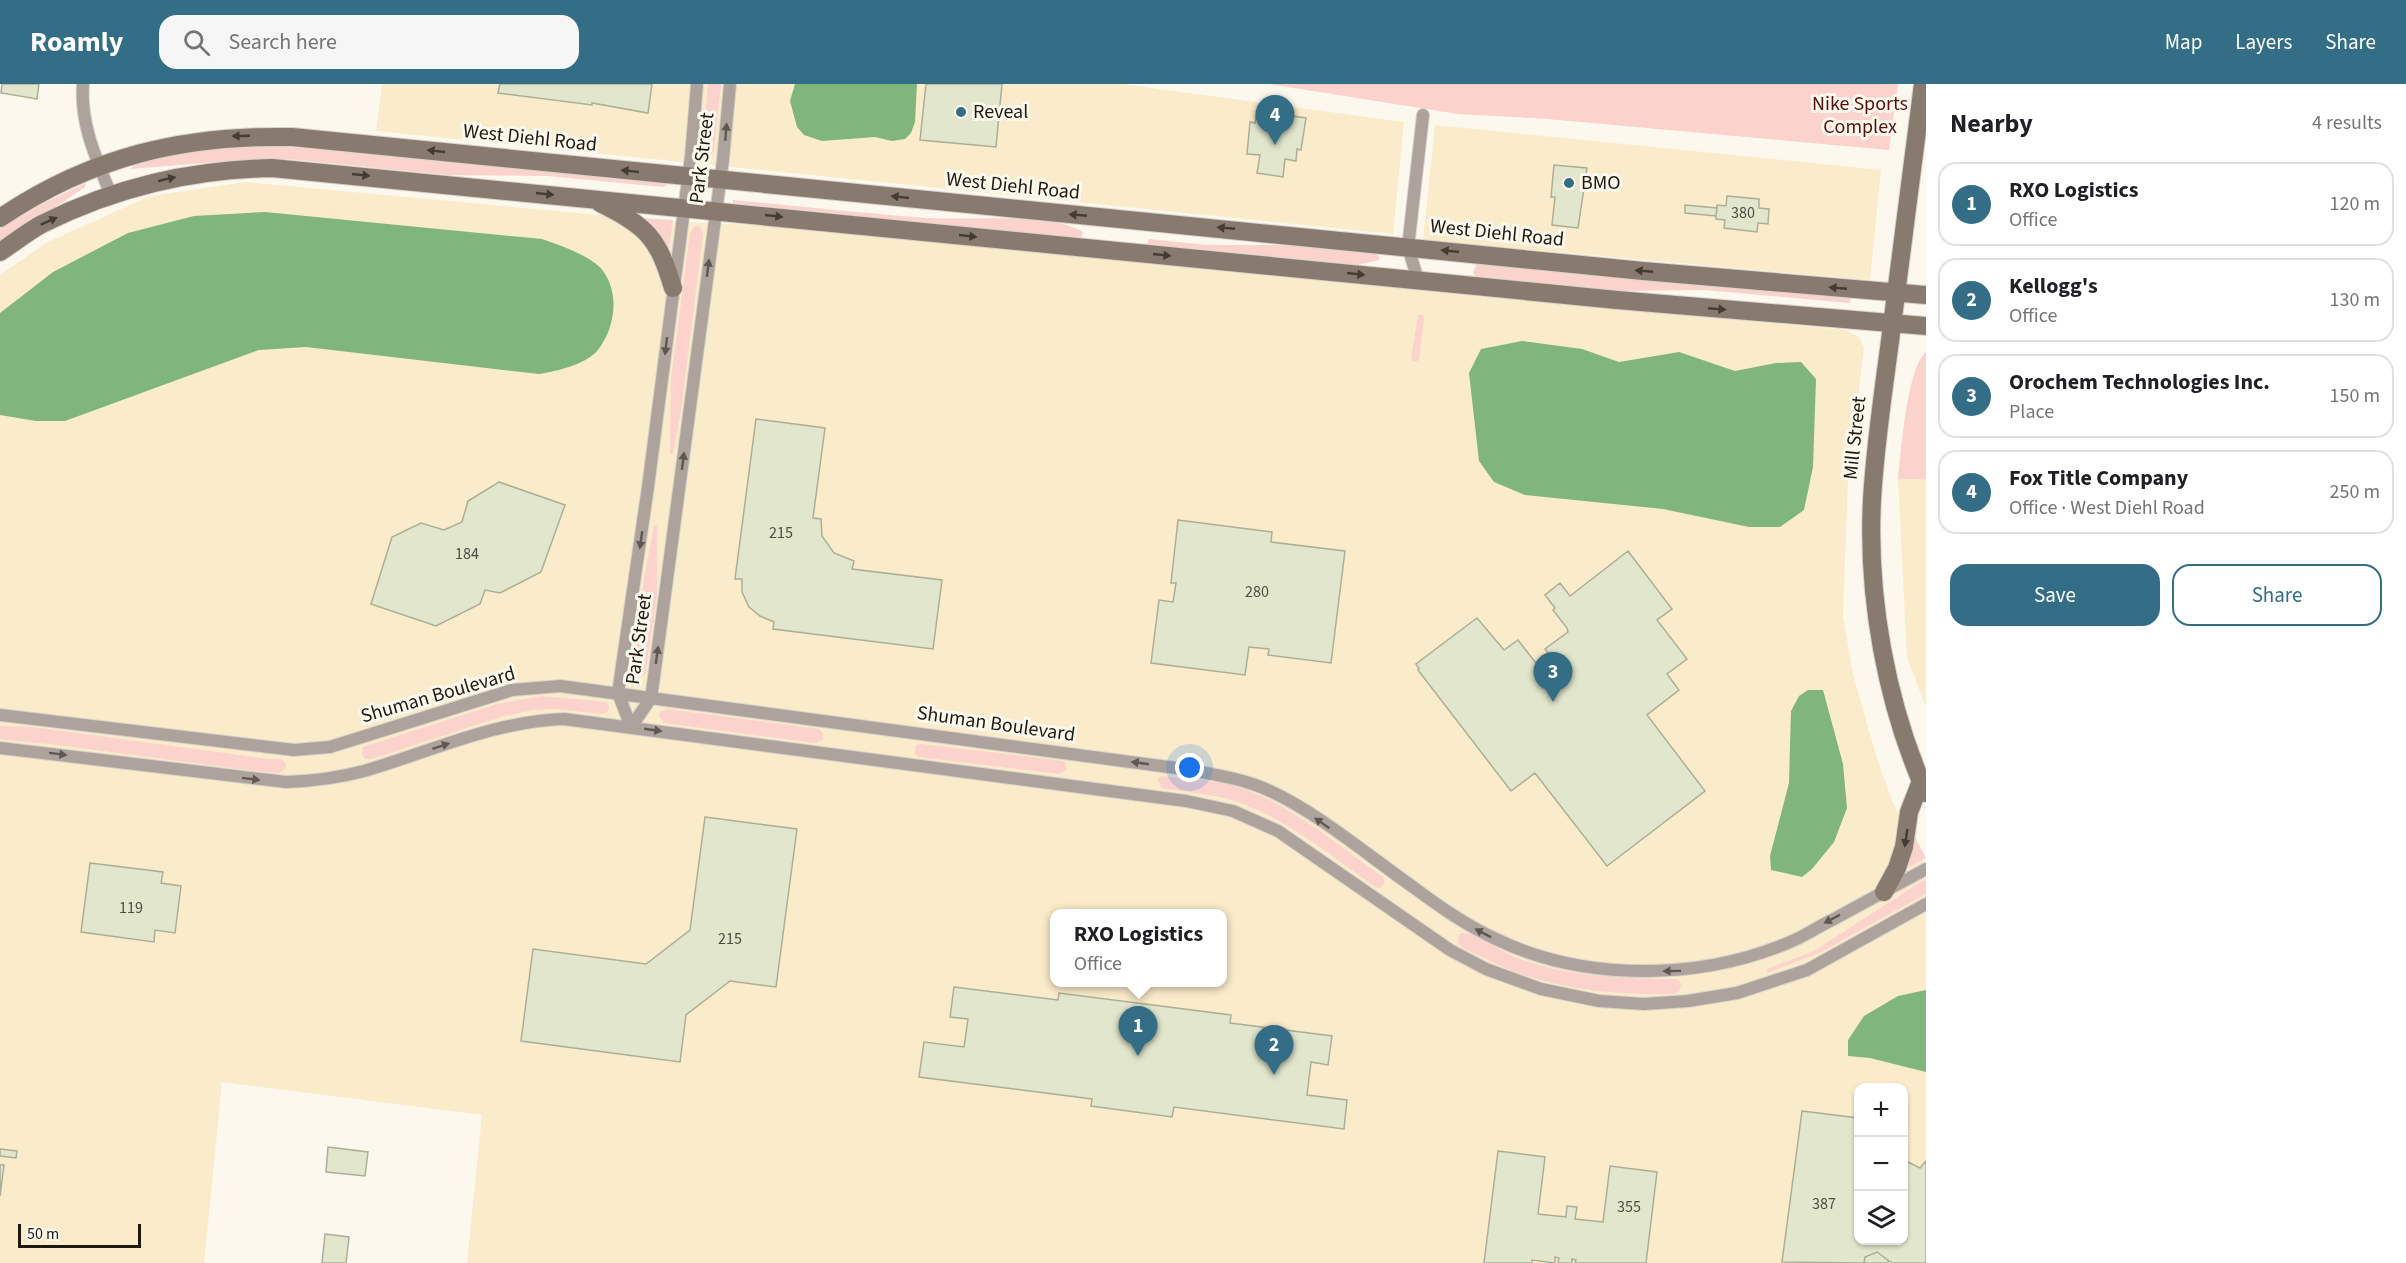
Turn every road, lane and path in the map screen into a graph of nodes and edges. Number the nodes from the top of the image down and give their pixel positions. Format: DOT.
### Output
graph roads {
  1 [pos="83,84"];
  2 [pos="698,84"];
  3 [pos="730,84"];
  4 [pos="1923,84"];
  5 [pos="1423,115"];
  6 [pos="99,166"];
  7 [pos="688,177"];
  8 [pos="720,180"];
  9 [pos="111,195"];
  10 [pos="591,199"];
  11 [pos="684,208"];
  12 [pos="715,211"];
  13 [pos="0,218"];
  14 [pos="1408,247"];
  15 [pos="0,252"];
  16 [pos="1418,280"];
  17 [pos="674,288"];
  18 [pos="1896,292"];
  19 [pos="1926,295"];
  20 [pos="1892,324"];
  21 [pos="1926,326"];
  22 [pos="618,693"];
  23 [pos="651,698"];
  24 [pos="0,716"];
  25 [pos="631,727"];
  26 [pos="0,748"];
  27 [pos="1924,787"];
  28 [pos="1926,869"];
  29 [pos="1884,892"];
  30 [pos="1926,904"];
  1 -- 6 [label="street"];
  2 -- 7 [label="street, Park Street"];
  8 -- 3 [label="street, Park Street, one-way"];
  4 -- 18 [label="street, Mill Street"];
  5 -- 14 [label="street"];
  7 -- 6 [label="street, West Diehl Road, one-way"];
  6 -- 9 [label="street"];
  6 -- 13 [label="street, West Diehl Road"];
  7 -- 8 [label="street, West Diehl Road"];
  7 -- 11 [label="street, Park Street"];
  8 -- 12 [label="street, Park Street"];
  14 -- 8 [label="street, West Diehl Road, one-way"];
  9 -- 10 [label="street, one-way"];
  15 -- 9 [label="street, one-way"];
  10 -- 11 [label="street"];
  10 -- 17 [label="street"];
  11 -- 12 [label="street"];
  11 -- 17 [label="street, Park Street"];
  12 -- 16 [label="street, one-way"];
  23 -- 12 [label="street, Park Street, one-way"];
  14 -- 16 [label="street"];
  18 -- 14 [label="street, West Diehl Road, one-way"];
  16 -- 20 [label="street, one-way"];
  17 -- 22 [label="street, Park Street, one-way"];
  18 -- 19 [label="street, West Diehl Road"];
  18 -- 20 [label="street, Mill Street"];
  20 -- 21 [label="street"];
  20 -- 27 [label="street, Mill Street"];
  22 -- 23 [label="street, Shuman Boulevard"];
  22 -- 24 [label="street, Shuman Boulevard"];
  22 -- 25 [label="street, Park Street"];
  23 -- 25 [label="street, Park Street"];
  29 -- 23 [label="street, Shuman Boulevard, one-way"];
  26 -- 25 [label="street, one-way"];
  25 -- 30 [label="street, one-way"];
  27 -- 29 [label="street, one-way"];
  28 -- 29 [label="street, Shuman Boulevard"];
}
